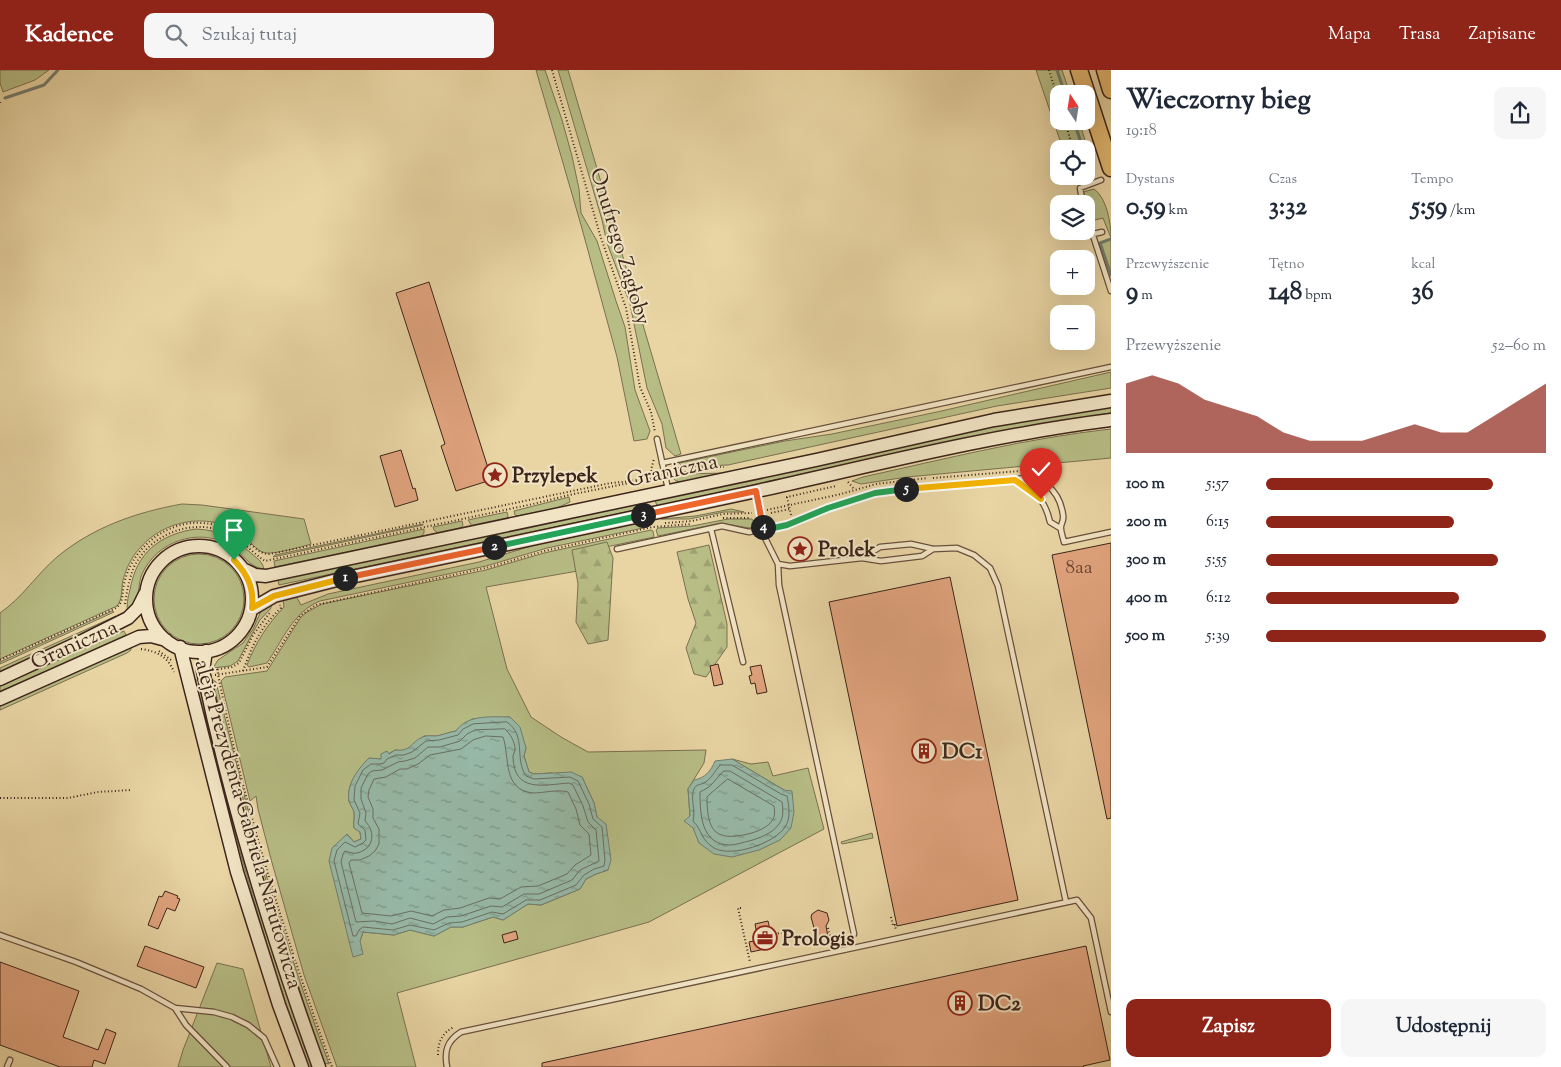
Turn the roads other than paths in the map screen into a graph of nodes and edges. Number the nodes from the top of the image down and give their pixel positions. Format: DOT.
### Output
graph roads {
  1 [pos="1079,70"];
  2 [pos="1105,70"];
  3 [pos="1111,90"];
  4 [pos="1106,174"];
  5 [pos="1081,195"];
  6 [pos="1102,232"];
  7 [pos="1095,234"];
  8 [pos="1095,240"];
  9 [pos="1111,291"];
  10 [pos="1111,367"];
  11 [pos="1111,401"];
  12 [pos="1111,420"];
  13 [pos="657,439"];
  14 [pos="662,463"];
  15 [pos="1015,480"];
  16 [pos="669,491"];
  17 [pos="756,491"];
  18 [pos="1060,528"];
  19 [pos="711,529"];
  20 [pos="764,530"];
  21 [pos="1111,532"];
  22 [pos="617,549"];
  23 [pos="934,549"];
  24 [pos="862,558"];
  25 [pos="778,564"];
  26 [pos="242,569"];
  27 [pos="146,592"];
  28 [pos="252,608"];
  29 [pos="166,640"];
  30 [pos="180,647"];
  31 [pos="206,651"];
  32 [pos="743,662"];
  33 [pos="0,679"];
  34 [pos="0,699"];
  35 [pos="1066,902"];
  36 [pos="854,934"];
  37 [pos="0,935"];
  38 [pos="174,1008"];
  39 [pos="1111,1012"];
  40 [pos="10,1060"];
  41 [pos="8,1067"];
  42 [pos="228,1067"];
  43 [pos="276,1067"];
  44 [pos="302,1067"];
  45 [pos="319,1067"];
  46 [pos="447,1067"];
  1 -- 4 [label="highway"];
  2 -- 3 [label="highway"];
  4 -- 5 [label="lane"];
  6 -- 7 [label="lane"];
  8 -- 9 [label="lane"];
  10 -- 14 [label="lane"];
  11 -- 16 [label="main road, Graniczna"];
  12 -- 17 [label="main road, Graniczna"];
  13 -- 14 [label="lane"];
  14 -- 16 [label="lane"];
  15 -- 18 [label="lane"];
  15 -- 18 [label="lane"];
  15 -- 20 [label="lane"];
  16 -- 26 [label="main road, Graniczna"];
  17 -- 20 [label="lane"];
  17 -- 28 [label="main road, Graniczna"];
  18 -- 21 [label="lane"];
  19 -- 20 [label="lane"];
  19 -- 22 [label="lane"];
  19 -- 32 [label="lane"];
  20 -- 25 [label="lane"];
  23 -- 24 [label="lane"];
  23 -- 24 [label="lane"];
  23 -- 35 [label="lane"];
  24 -- 25 [label="lane"];
  25 -- 36 [label="lane"];
  26 -- 27 [label="main road"];
  26 -- 28 [label="main road"];
  27 -- 29 [label="main road"];
  27 -- 33 [label="main road, Graniczna"];
  28 -- 31 [label="main road"];
  29 -- 30 [label="main road"];
  29 -- 34 [label="main road, Graniczna"];
  30 -- 31 [label="main road"];
  30 -- 44 [label="main road, aleja Prezydenta Gabriela Narutowicza"];
  31 -- 45 [label="main road, aleja Prezydenta Gabriela Narutowicza"];
  35 -- 39 [label="lane"];
  35 -- 46 [label="lane"];
  37 -- 38 [label="lane"];
  38 -- 42 [label="lane"];
  38 -- 43 [label="lane"];
  40 -- 41 [label="lane"];
}
